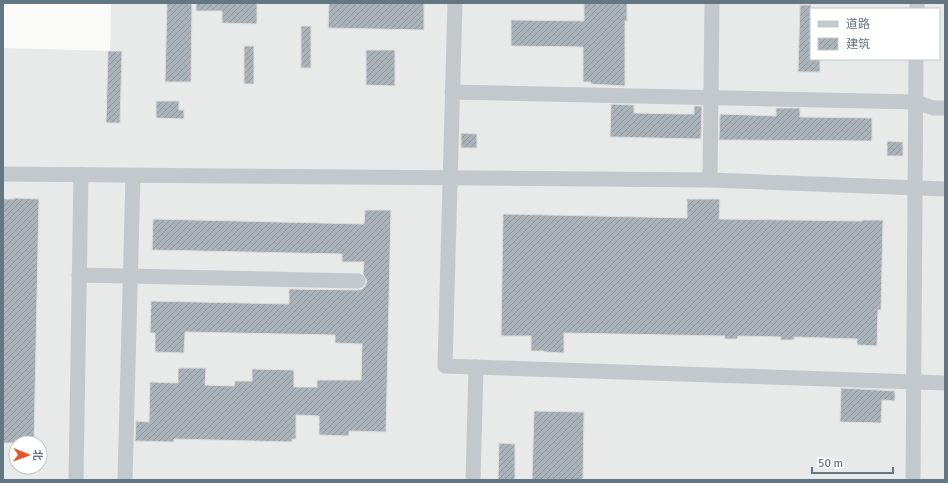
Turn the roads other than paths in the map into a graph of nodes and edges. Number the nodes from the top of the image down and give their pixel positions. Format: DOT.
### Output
graph roads {
  1 [pos="455,3"];
  2 [pos="712,3"];
  3 [pos="916,60"];
  4 [pos="452,92"];
  5 [pos="711,97"];
  6 [pos="916,102"];
  7 [pos="945,108"];
  8 [pos="3,174"];
  9 [pos="81,175"];
  10 [pos="133,176"];
  11 [pos="450,179"];
  12 [pos="710,180"];
  13 [pos="915,188"];
  14 [pos="945,189"];
  15 [pos="79,275"];
  16 [pos="131,276"];
  17 [pos="358,281"];
  18 [pos="476,367"];
  19 [pos="914,382"];
  20 [pos="945,382"];
  21 [pos="76,480"];
  22 [pos="126,480"];
  23 [pos="473,480"];
  24 [pos="912,480"];
  1 -- 4 [label="street"];
  2 -- 5 [label="street"];
  3 -- 6 [label="street"];
  4 -- 5 [label="street"];
  4 -- 11 [label="street"];
  5 -- 6 [label="street"];
  5 -- 12 [label="street"];
  6 -- 7 [label="street"];
  6 -- 13 [label="street"];
  8 -- 9 [label="street"];
  9 -- 10 [label="street"];
  9 -- 15 [label="street"];
  10 -- 11 [label="street"];
  10 -- 16 [label="street"];
  11 -- 12 [label="street"];
  11 -- 18 [label="street"];
  12 -- 13 [label="street"];
  13 -- 14 [label="street"];
  13 -- 19 [label="street"];
  15 -- 16 [label="street"];
  15 -- 21 [label="street"];
  16 -- 17 [label="street"];
  16 -- 22 [label="street"];
  18 -- 19 [label="street"];
  18 -- 23 [label="street"];
  19 -- 20 [label="street"];
  19 -- 24 [label="street"];
}
